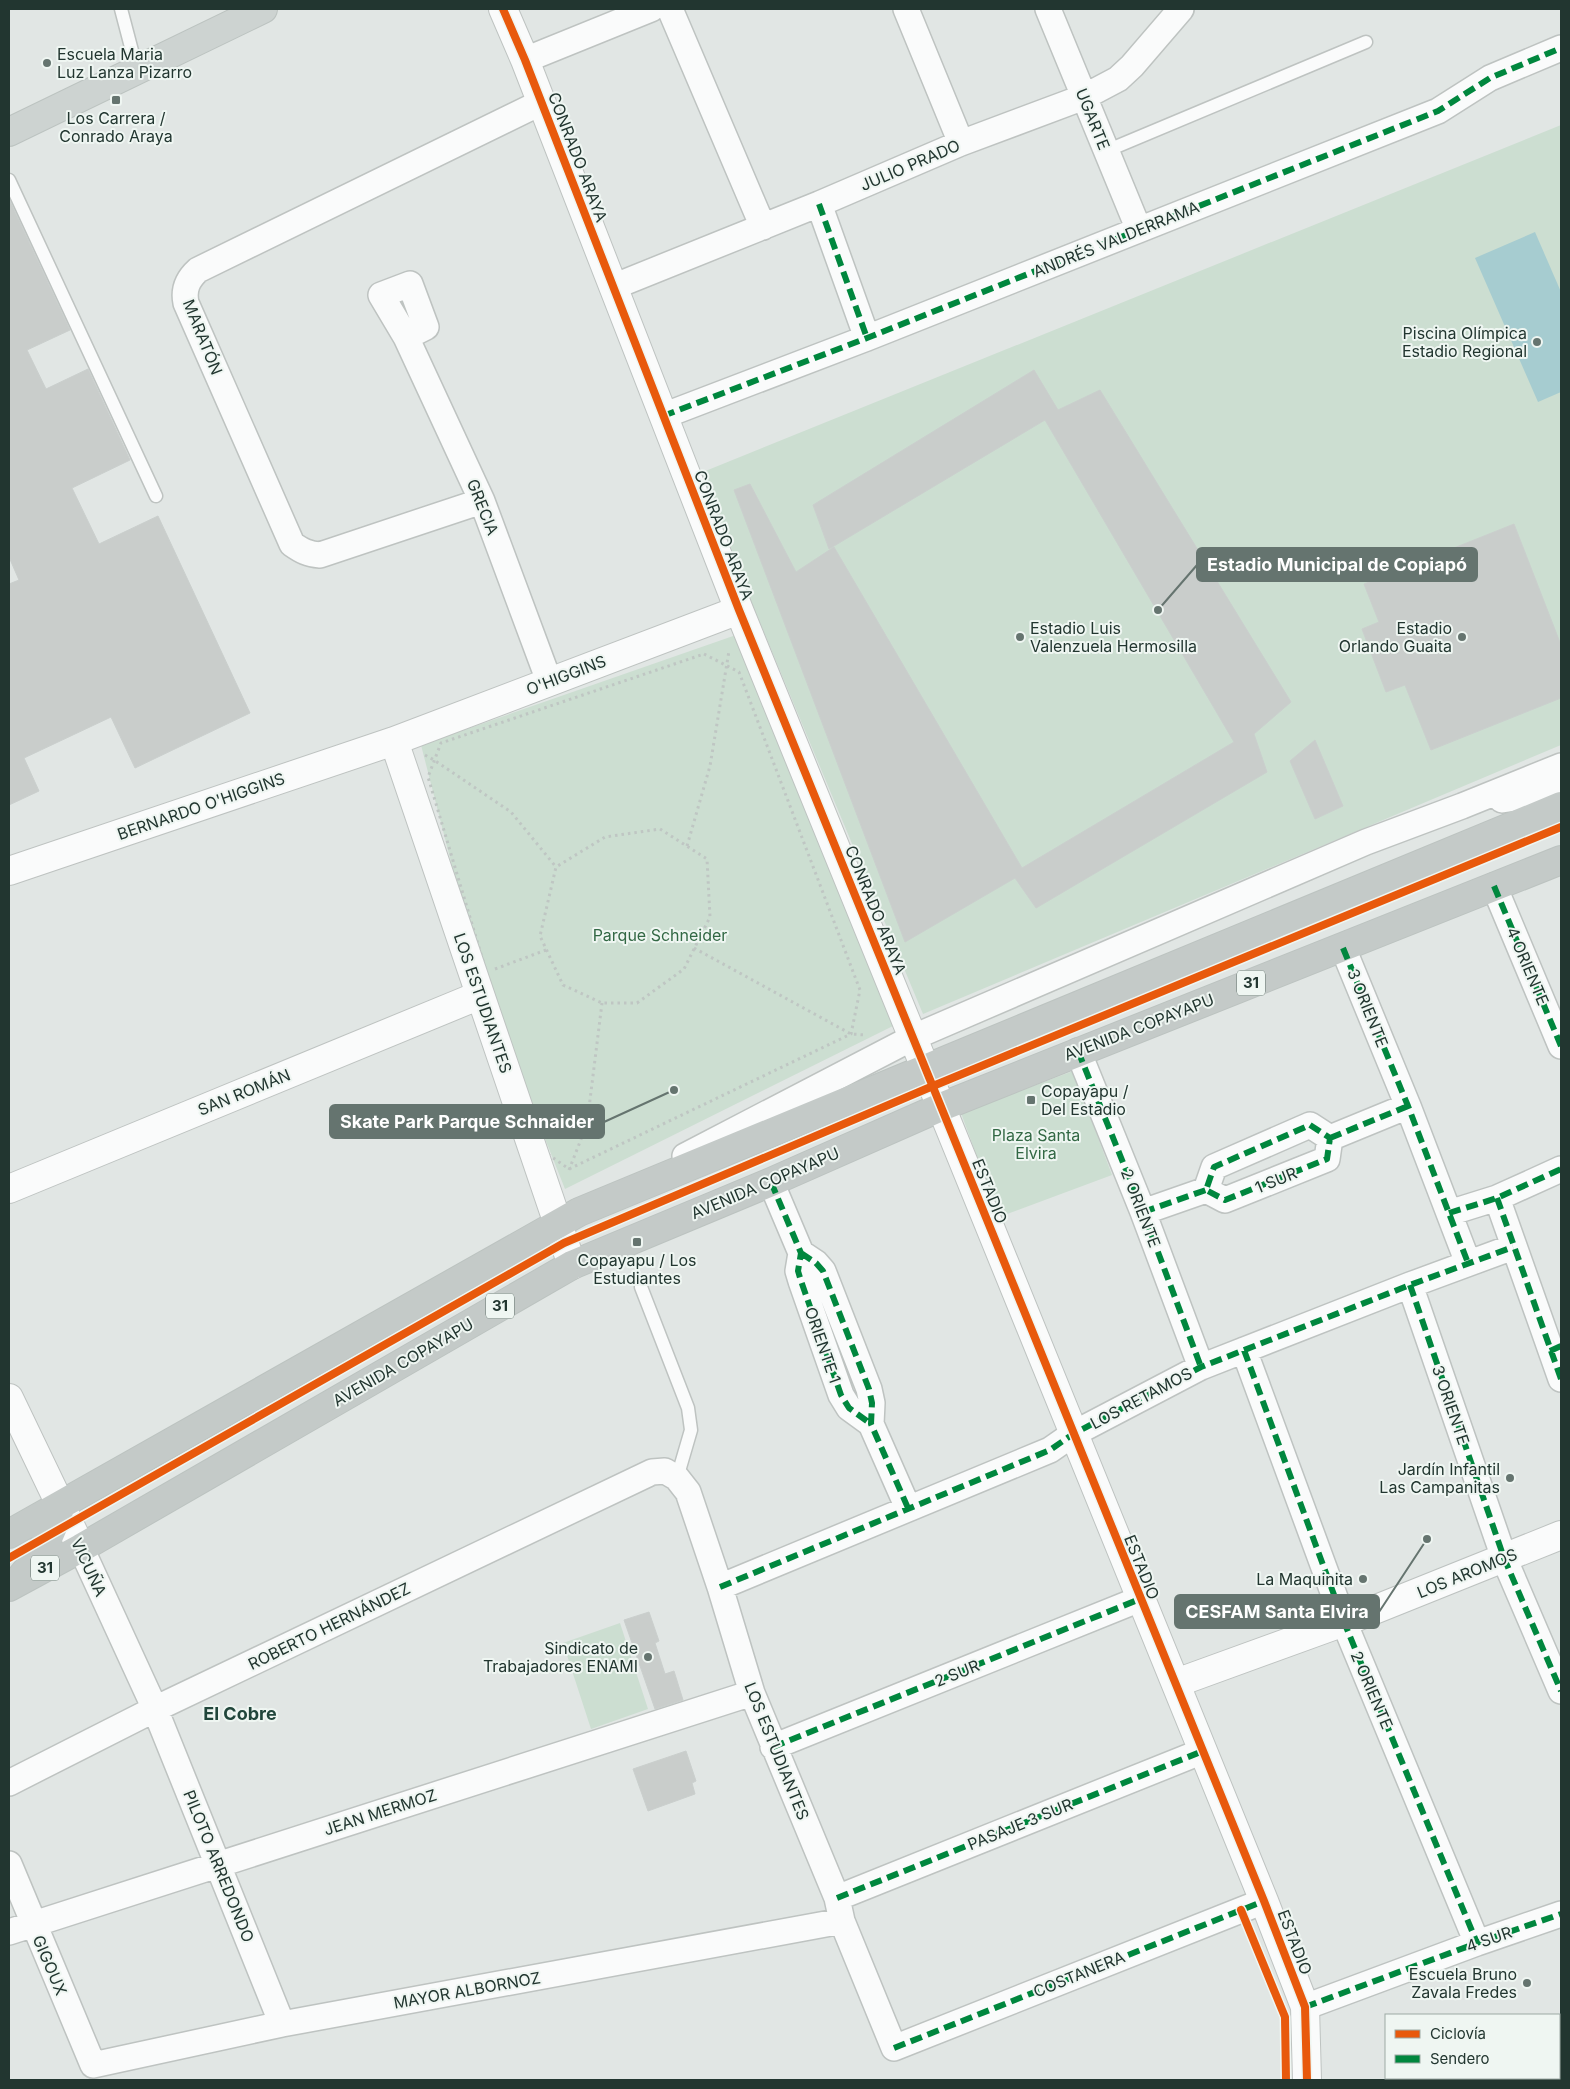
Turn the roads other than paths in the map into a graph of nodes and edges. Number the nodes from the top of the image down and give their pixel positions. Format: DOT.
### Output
graph roads {
  1 [pos="121,9"];
  2 [pos="263,9"];
  3 [pos="503,9"];
  4 [pos="651,9"];
  5 [pos="670,9"];
  6 [pos="906,9"];
  7 [pos="1048,9"];
  8 [pos="1181,9"];
  9 [pos="1366,42"];
  10 [pos="1561,48"];
  11 [pos="525,60"];
  12 [pos="137,70"];
  13 [pos="1084,97"];
  14 [pos="542,102"];
  15 [pos="9,132"];
  16 [pos="961,143"];
  17 [pos="1106,151"];
  18 [pos="9,180"];
  19 [pos="819,204"];
  20 [pos="763,226"];
  21 [pos="1139,230"];
  22 [pos="613,287"];
  23 [pos="406,337"];
  24 [pos="867,338"];
  25 [pos="663,416"];
  26 [pos="156,496"];
  27 [pos="482,501"];
  28 [pos="739,610"];
  29 [pos="548,681"];
  30 [pos="394,741"];
  31 [pos="1561,766"];
  32 [pos="1561,791"];
  33 [pos="1462,806"];
  34 [pos="1561,806"];
  35 [pos="1561,860"];
  36 [pos="9,871"];
  37 [pos="1494,886"];
  38 [pos="1343,948"];
  39 [pos="483,984"];
  40 [pos="914,1037"];
  41 [pos="1561,1046"];
  42 [pos="1078,1051"];
  43 [pos="926,1069"];
  44 [pos="1408,1106"];
  45 [pos="941,1107"];
  46 [pos="1330,1138"];
  47 [pos="1561,1169"];
  48 [pos="771,1182"];
  49 [pos="9,1189"];
  50 [pos="1206,1190"];
  51 [pos="1497,1198"];
  52 [pos="1143,1212"];
  53 [pos="1449,1213"];
  54 [pos="569,1218"];
  55 [pos="1513,1247"];
  56 [pos="1468,1263"];
  57 [pos="572,1265"];
  58 [pos="1410,1285"];
  59 [pos="641,1287"];
  60 [pos="1556,1348"];
  61 [pos="1244,1350"];
  62 [pos="1201,1367"];
  63 [pos="1561,1379"];
  64 [pos="9,1398"];
  65 [pos="1074,1434"];
  66 [pos="677,1478"];
  67 [pos="61,1505"];
  68 [pos="908,1508"];
  69 [pos="9,1534"];
  70 [pos="1561,1535"];
  71 [pos="81,1548"];
  72 [pos="1504,1558"];
  73 [pos="11,1586"];
  74 [pos="720,1587"];
  75 [pos="1140,1599"];
  76 [pos="1344,1622"];
  77 [pos="1176,1683"];
  78 [pos="1561,1691"];
  79 [pos="752,1693"];
  80 [pos="155,1709"];
  81 [pos="773,1747"];
  82 [pos="1203,1751"];
  83 [pos="9,1783"];
  84 [pos="9,1864"];
  85 [pos="219,1864"];
  86 [pos="837,1898"];
  87 [pos="1264,1901"];
  88 [pos="1561,1914"];
  89 [pos="842,1922"];
  90 [pos="32,1924"];
  91 [pos="9,1932"];
  92 [pos="1477,1943"];
  93 [pos="1305,2007"];
  94 [pos="282,2024"];
  95 [pos="894,2048"];
  96 [pos="93,2065"];
  97 [pos="1307,2080"];
  1 -- 12 [label="lane"];
  2 -- 12 [label="main road"];
  3 -- 11 [label="street, CONRADO ARAYA"];
  4 -- 11 [label="street"];
  5 -- 20 [label="street"];
  6 -- 16 [label="street"];
  7 -- 13 [label="street, UGARTE"];
  8 -- 13 [label="street, JULIO PRADO"];
  9 -- 17 [label="lane"];
  10 -- 21 [label="street, ANDRÉS VALDERRAMA"];
  11 -- 14 [label="street, CONRADO ARAYA"];
  12 -- 15 [label="main road"];
  13 -- 16 [label="street, JULIO PRADO"];
  13 -- 17 [label="street, UGARTE"];
  14 -- 22 [label="street, CONRADO ARAYA"];
  14 -- 27 [label="street, MARATÓN"];
  16 -- 19 [label="street, JULIO PRADO"];
  17 -- 21 [label="street, UGARTE"];
  18 -- 26 [label="lane"];
  19 -- 20 [label="street, JULIO PRADO"];
  19 -- 24 [label="street"];
  20 -- 22 [label="street, JULIO PRADO"];
  21 -- 24 [label="street, ANDRÉS VALDERRAMA"];
  22 -- 25 [label="street, CONRADO ARAYA"];
  23 -- 27 [label="street, GRECIA"];
  24 -- 25 [label="street, ANDRÉS VALDERRAMA"];
  25 -- 28 [label="street, CONRADO ARAYA"];
  27 -- 29 [label="street, GRECIA"];
  28 -- 29 [label="street, O'HIGGINS"];
  28 -- 40 [label="street, CONRADO ARAYA"];
  29 -- 30 [label="street, O'HIGGINS"];
  30 -- 36 [label="street, BERNARDO O'HIGGINS"];
  30 -- 39 [label="street, LOS ESTUDIANTES"];
  31 -- 33 [label="street"];
  32 -- 33 [label="street"];
  33 -- 40 [label="street"];
  34 -- 43 [label="highway"];
  35 -- 37 [label="highway, AVENIDA COPAYAPU / 31"];
  37 -- 38 [label="highway, AVENIDA COPAYAPU / 31"];
  37 -- 41 [label="street, 4 ORIENTE"];
  38 -- 42 [label="highway, AVENIDA COPAYAPU / 31"];
  38 -- 44 [label="street, 3 ORIENTE"];
  39 -- 49 [label="street, SAN ROMÁN"];
  39 -- 54 [label="street, LOS ESTUDIANTES"];
  40 -- 43 [label="street, CONRADO ARAYA"];
  40 -- 54 [label="street"];
  42 -- 45 [label="highway, AVENIDA COPAYAPU / 31"];
  42 -- 52 [label="street, 2 ORIENTE"];
  43 -- 45 [label="street, ESTADIO"];
  43 -- 54 [label="highway"];
  44 -- 46 [label="street"];
  44 -- 53 [label="street, 3 ORIENTE"];
  45 -- 48 [label="highway, AVENIDA COPAYAPU / 31"];
  45 -- 65 [label="street, ESTADIO"];
  46 -- 50 [label="street, 1 SUR"];
  46 -- 50 [label="street"];
  47 -- 51 [label="street"];
  48 -- 57 [label="highway, AVENIDA COPAYAPU / 31"];
  48 -- 68 [label="street, ORIENTE 1"];
  50 -- 52 [label="street"];
  51 -- 53 [label="street"];
  51 -- 55 [label="street"];
  52 -- 62 [label="street, 2 ORIENTE"];
  53 -- 56 [label="street, 3 ORIENTE"];
  54 -- 57 [label="street, LOS ESTUDIANTES"];
  54 -- 67 [label="highway"];
  55 -- 56 [label="street, LOS RETAMOS"];
  55 -- 60 [label="street"];
  56 -- 58 [label="street, LOS RETAMOS"];
  57 -- 71 [label="highway, AVENIDA COPAYAPU / 31"];
  58 -- 61 [label="street, LOS RETAMOS"];
  58 -- 72 [label="street, 3 ORIENTE"];
  59 -- 66 [label="lane"];
  60 -- 63 [label="street"];
  61 -- 62 [label="street, LOS RETAMOS"];
  61 -- 76 [label="street, 2 ORIENTE"];
  62 -- 65 [label="street, LOS RETAMOS"];
  64 -- 67 [label="street, VICUÑA"];
  65 -- 68 [label="street, LOS RETAMOS"];
  65 -- 75 [label="street, ESTADIO"];
  66 -- 74 [label="street, LOS ESTUDIANTES"];
  66 -- 80 [label="street, ROBERTO HERNÁNDEZ"];
  67 -- 69 [label="highway"];
  67 -- 71 [label="street, VICUÑA"];
  67 -- 73 [label="highway"];
  68 -- 74 [label="street, LOS RETAMOS"];
  70 -- 72 [label="street, LOS AROMOS"];
  71 -- 73 [label="highway, AVENIDA COPAYAPU / 31"];
  71 -- 80 [label="street, VICUÑA"];
  72 -- 76 [label="street, LOS AROMOS"];
  72 -- 78 [label="street, 3 ORIENTE"];
  74 -- 79 [label="street, LOS ESTUDIANTES"];
  75 -- 77 [label="street, ESTADIO"];
  75 -- 81 [label="street, 2 SUR"];
  76 -- 77 [label="street, LOS AROMOS"];
  76 -- 92 [label="street, 2 ORIENTE"];
  77 -- 82 [label="street, ESTADIO"];
  79 -- 81 [label="street, LOS ESTUDIANTES"];
  79 -- 85 [label="street, JEAN MERMOZ"];
  80 -- 83 [label="street, ROBERTO HERNÁNDEZ"];
  80 -- 85 [label="street, PILOTO ARREDONDO"];
  81 -- 86 [label="street, LOS ESTUDIANTES"];
  82 -- 86 [label="street, PASAJE 3 SUR"];
  82 -- 87 [label="street, ESTADIO"];
  84 -- 90 [label="street, GIGOUX"];
  85 -- 90 [label="street, JEAN MERMOZ"];
  85 -- 94 [label="street, PILOTO ARREDONDO"];
  86 -- 89 [label="street, LOS ESTUDIANTES"];
  87 -- 93 [label="street, ESTADIO"];
  87 -- 95 [label="street, COSTANERA"];
  88 -- 92 [label="street, 4 SUR"];
  89 -- 94 [label="street, MAYOR ALBORNOZ"];
  89 -- 95 [label="street, LOS ESTUDIANTES"];
  90 -- 91 [label="street, JEAN MERMOZ"];
  90 -- 96 [label="street, GIGOUX"];
  92 -- 93 [label="street, 4 SUR"];
  93 -- 97 [label="street, ESTADIO"];
  94 -- 96 [label="street, MAYOR ALBORNOZ"];
}
